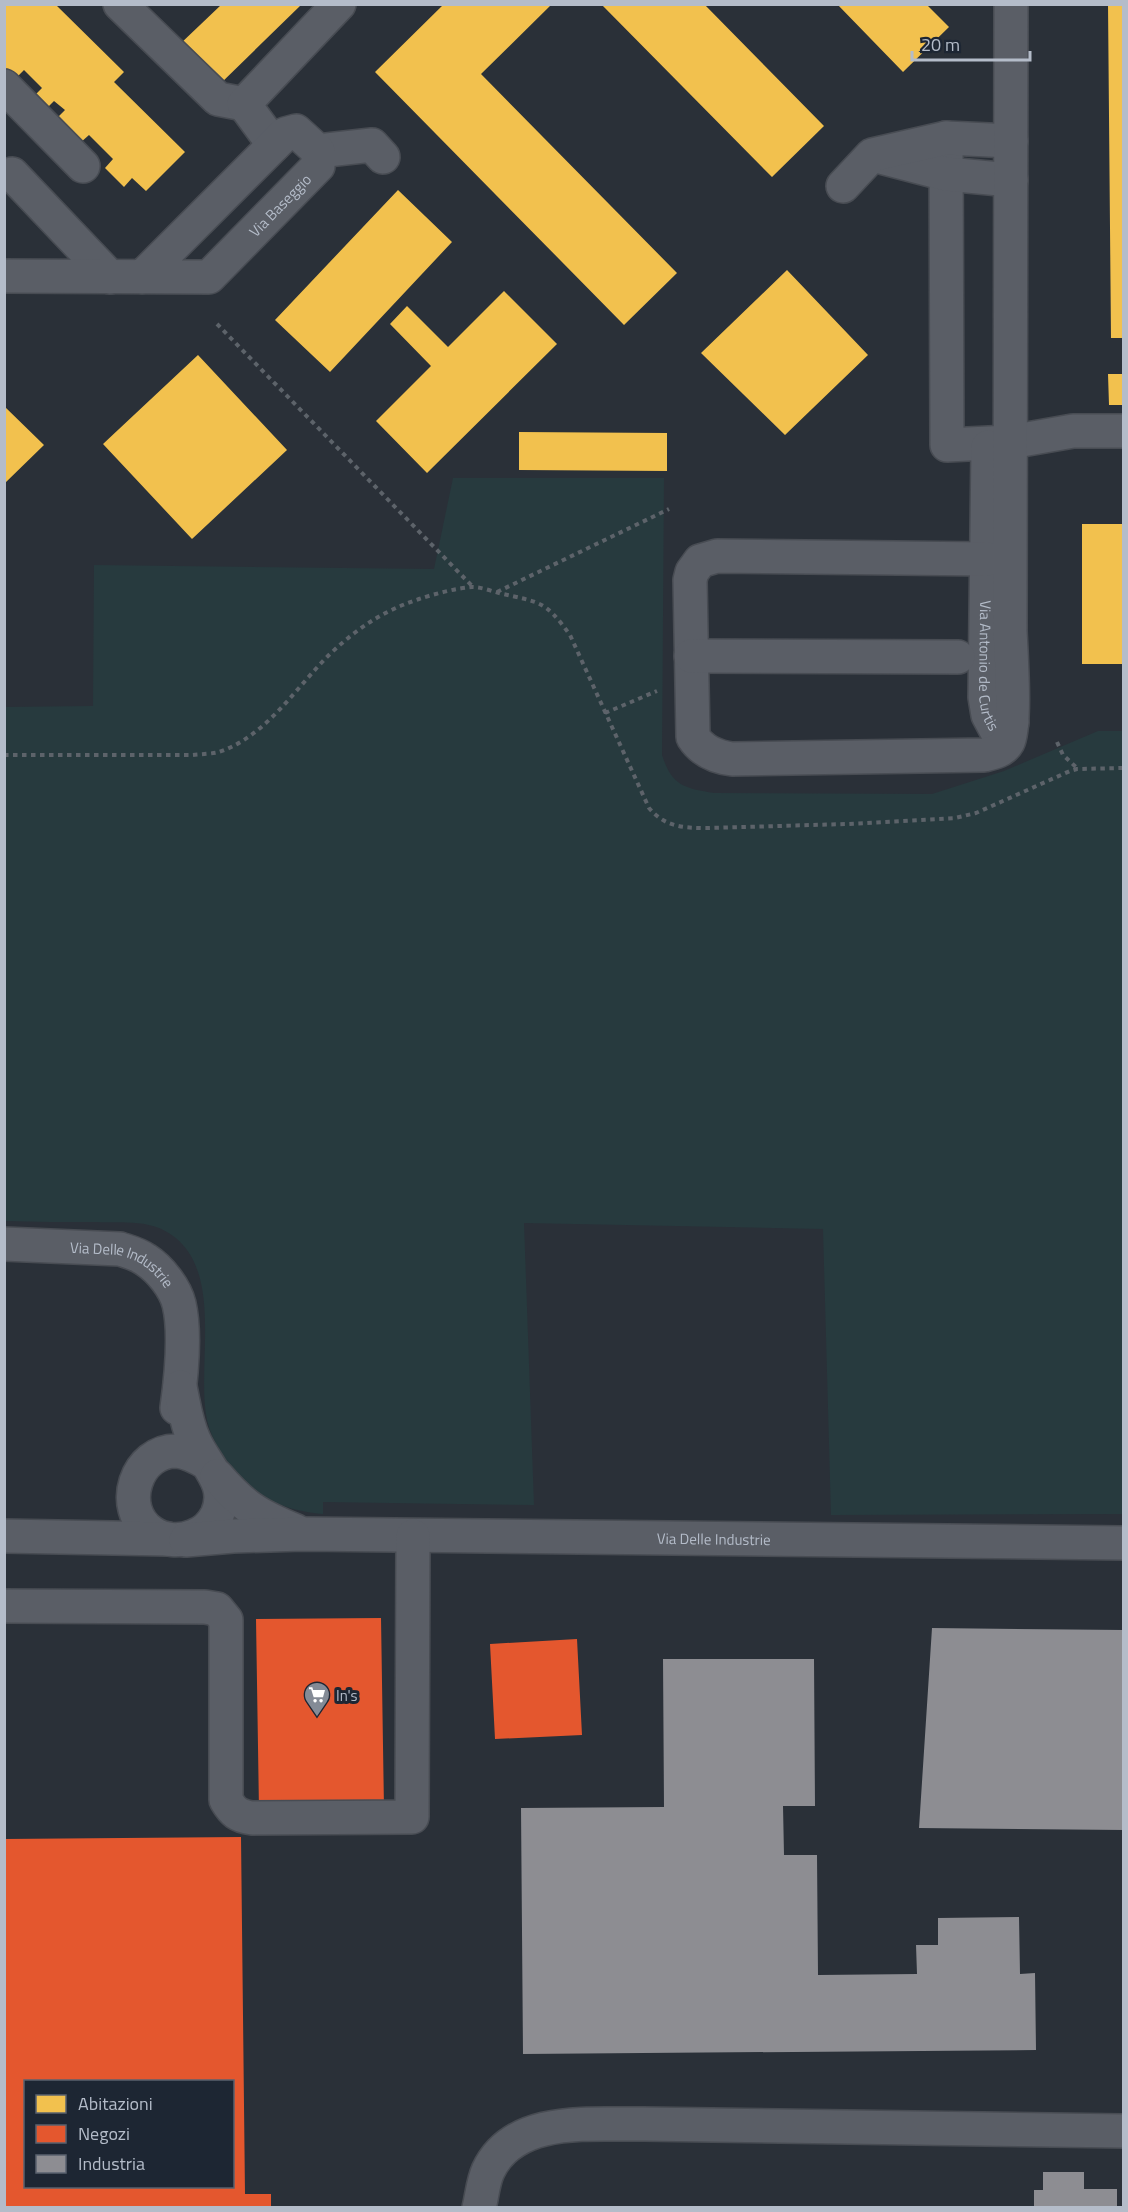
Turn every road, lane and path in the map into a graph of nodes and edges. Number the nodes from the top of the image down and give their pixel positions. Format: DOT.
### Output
graph roads {
  1 [pos="120,4"];
  2 [pos="339,4"];
  3 [pos="990,4"];
  4 [pos="1011,4"];
  5 [pos="4,86"];
  6 [pos="244,104"];
  7 [pos="946,138"];
  8 [pos="1000,141"];
  9 [pos="274,145"];
  10 [pos="865,148"];
  11 [pos="318,151"];
  12 [pos="383,157"];
  13 [pos="83,166"];
  14 [pos="12,174"];
  15 [pos="946,174"];
  16 [pos="1000,180"];
  17 [pos="843,186"];
  18 [pos="4,276"];
  19 [pos="126,277"];
  20 [pos="217,324"];
  21 [pos="1124,431"];
  22 [pos="999,443"];
  23 [pos="669,508"];
  24 [pos="987,559"];
  25 [pos="473,587"];
  26 [pos="496,592"];
  27 [pos="691,656"];
  28 [pos="957,657"];
  29 [pos="660,690"];
  30 [pos="605,713"];
  31 [pos="1012,722"];
  32 [pos="1057,742"];
  33 [pos="4,755"];
  34 [pos="1124,768"];
  35 [pos="1077,769"];
  36 [pos="4,1244"];
  37 [pos="180,1386"];
  38 [pos="159,1455"];
  39 [pos="212,1469"];
  40 [pos="133,1498"];
  41 [pos="303,1534"];
  42 [pos="4,1536"];
  43 [pos="72,1536"];
  44 [pos="413,1536"];
  45 [pos="177,1540"];
  46 [pos="1124,1543"];
  47 [pos="4,1606"];
  48 [pos="1124,2131"];
  49 [pos="479,2208"];
  1 -- 6 [label="street"];
  2 -- 6 [label="street"];
  3 -- 8 [label="street, Via Antonio de Curtis"];
  4 -- 8 [label="street, Via Antonio de Curtis"];
  5 -- 13 [label="street"];
  6 -- 9 [label="street"];
  7 -- 8 [label="street"];
  7 -- 10 [label="street"];
  7 -- 15 [label="street"];
  8 -- 16 [label="street, Via Antonio de Curtis"];
  9 -- 11 [label="street"];
  9 -- 19 [label="street"];
  10 -- 15 [label="street"];
  10 -- 17 [label="street"];
  11 -- 12 [label="street"];
  11 -- 19 [label="street, Via Baseggio"];
  14 -- 19 [label="street"];
  15 -- 16 [label="street"];
  15 -- 22 [label="street"];
  16 -- 22 [label="street, Via Antonio de Curtis"];
  18 -- 19 [label="street, Via Baseggio"];
  20 -- 25 [label="path"];
  21 -- 22 [label="street"];
  22 -- 24 [label="street, Via Antonio de Curtis"];
  22 -- 31 [label="street, Via Antonio de Curtis"];
  23 -- 26 [label="path"];
  24 -- 27 [label="street"];
  24 -- 31 [label="street, Via Antonio de Curtis"];
  25 -- 26 [label="path"];
  25 -- 33 [label="path"];
  26 -- 30 [label="path"];
  27 -- 28 [label="street"];
  27 -- 31 [label="street"];
  29 -- 30 [label="path"];
  30 -- 35 [label="path"];
  32 -- 35 [label="path"];
  34 -- 35 [label="path"];
  36 -- 37 [label="street, Via Delle Industrie"];
  37 -- 38 [label="street, Via Delle Industrie"];
  37 -- 39 [label="street, Via Delle Industrie"];
  38 -- 39 [label="street, Via Delle Industrie"];
  38 -- 40 [label="street, Via Delle Industrie"];
  39 -- 41 [label="street, Via Delle Industrie"];
  39 -- 45 [label="street, Via Delle Industrie"];
  40 -- 43 [label="street"];
  40 -- 45 [label="street"];
  41 -- 44 [label="street, Via Delle Industrie"];
  41 -- 45 [label="street, Via Delle Industrie"];
  42 -- 43 [label="street"];
  43 -- 45 [label="street"];
  44 -- 46 [label="street, Via Delle Industrie"];
  44 -- 47 [label="street"];
  48 -- 49 [label="street"];
}
